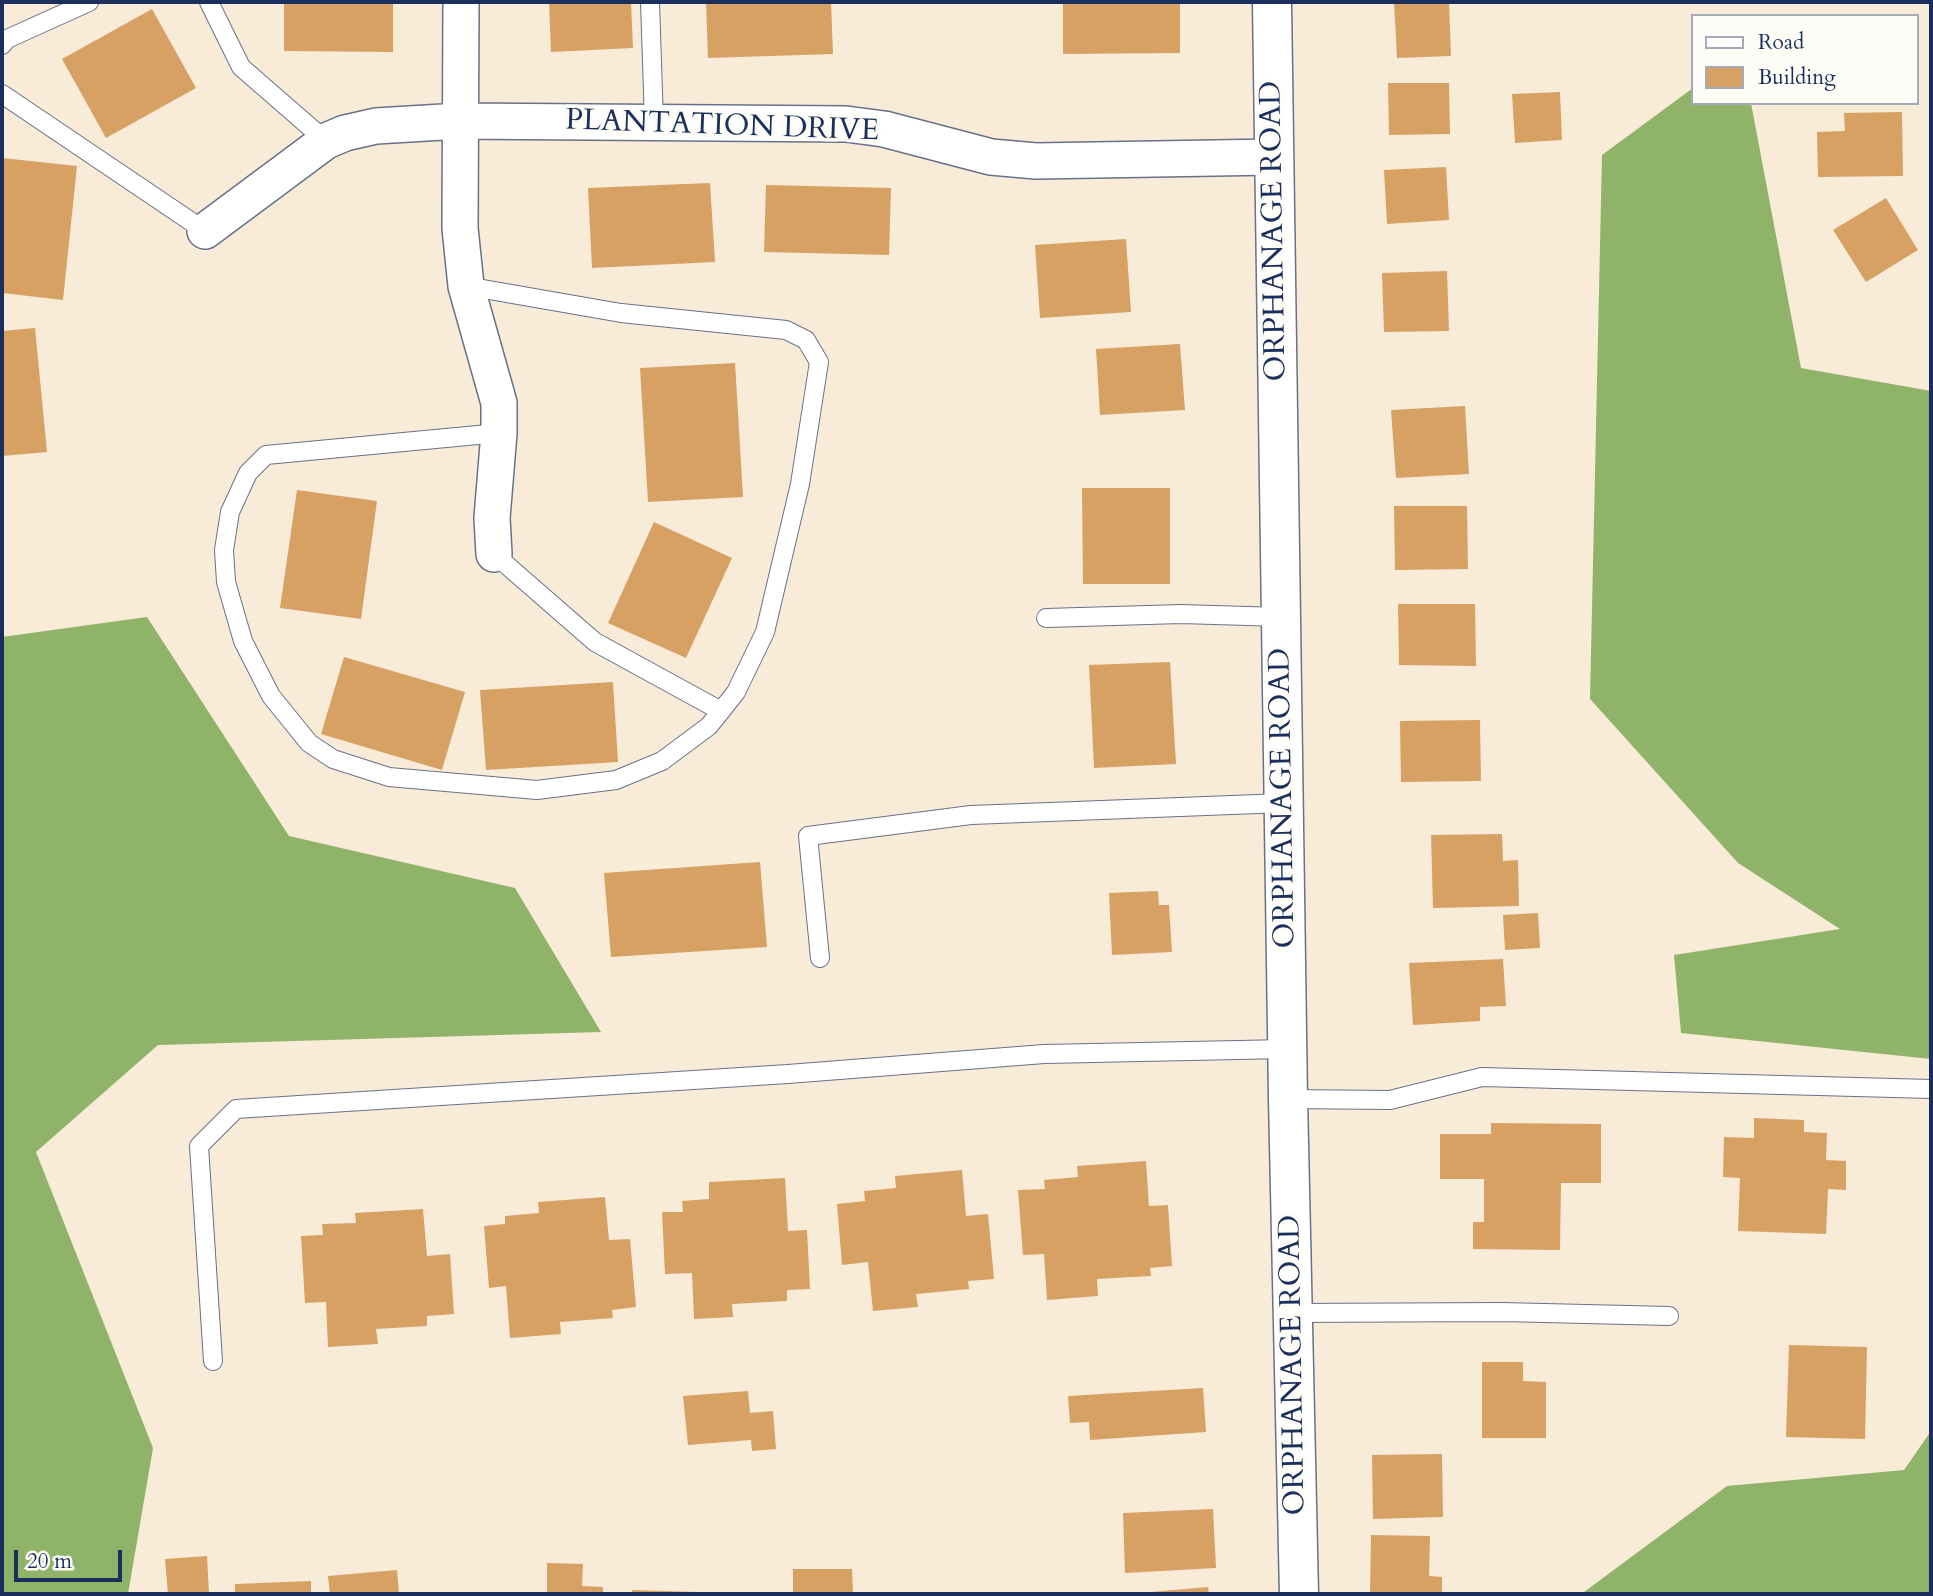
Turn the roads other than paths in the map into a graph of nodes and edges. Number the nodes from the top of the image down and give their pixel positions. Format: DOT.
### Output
graph roads {
  1 [pos="89,2"];
  2 [pos="209,2"];
  3 [pos="461,2"];
  4 [pos="650,2"];
  5 [pos="1272,2"];
  6 [pos="2,45"];
  7 [pos="2,94"];
  8 [pos="460,121"];
  9 [pos="654,122"];
  10 [pos="326,141"];
  11 [pos="1274,157"];
  12 [pos="205,231"];
  13 [pos="467,286"];
  14 [pos="499,433"];
  15 [pos="494,554"];
  16 [pos="1282,617"];
  17 [pos="1046,618"];
  18 [pos="721,711"];
  19 [pos="1284,803"];
  20 [pos="820,958"];
  21 [pos="1287,1049"];
  22 [pos="1931,1089"];
  23 [pos="1288,1099"];
  24 [pos="1293,1313"];
  25 [pos="1669,1316"];
  26 [pos="213,1361"];
  27 [pos="1299,1594"];
  1 -- 6 [label="lane"];
  2 -- 10 [label="lane"];
  3 -- 8 [label="street"];
  4 -- 9 [label="lane"];
  5 -- 11 [label="main road, ORPHANAGE ROAD"];
  7 -- 12 [label="lane"];
  8 -- 9 [label="street, PLANTATION DRIVE"];
  8 -- 10 [label="street, PLANTATION DRIVE"];
  8 -- 13 [label="street"];
  9 -- 11 [label="street, PLANTATION DRIVE"];
  10 -- 12 [label="street, PLANTATION DRIVE"];
  11 -- 16 [label="main road, ORPHANAGE ROAD"];
  13 -- 14 [label="street"];
  13 -- 18 [label="lane"];
  14 -- 15 [label="street"];
  14 -- 18 [label="lane"];
  15 -- 18 [label="lane"];
  16 -- 17 [label="lane"];
  16 -- 19 [label="main road, ORPHANAGE ROAD"];
  19 -- 20 [label="lane"];
  19 -- 21 [label="main road, ORPHANAGE ROAD"];
  21 -- 23 [label="main road, ORPHANAGE ROAD"];
  21 -- 26 [label="lane"];
  22 -- 23 [label="lane"];
  23 -- 24 [label="main road, ORPHANAGE ROAD"];
  24 -- 25 [label="lane"];
  24 -- 27 [label="main road, ORPHANAGE ROAD"];
}
